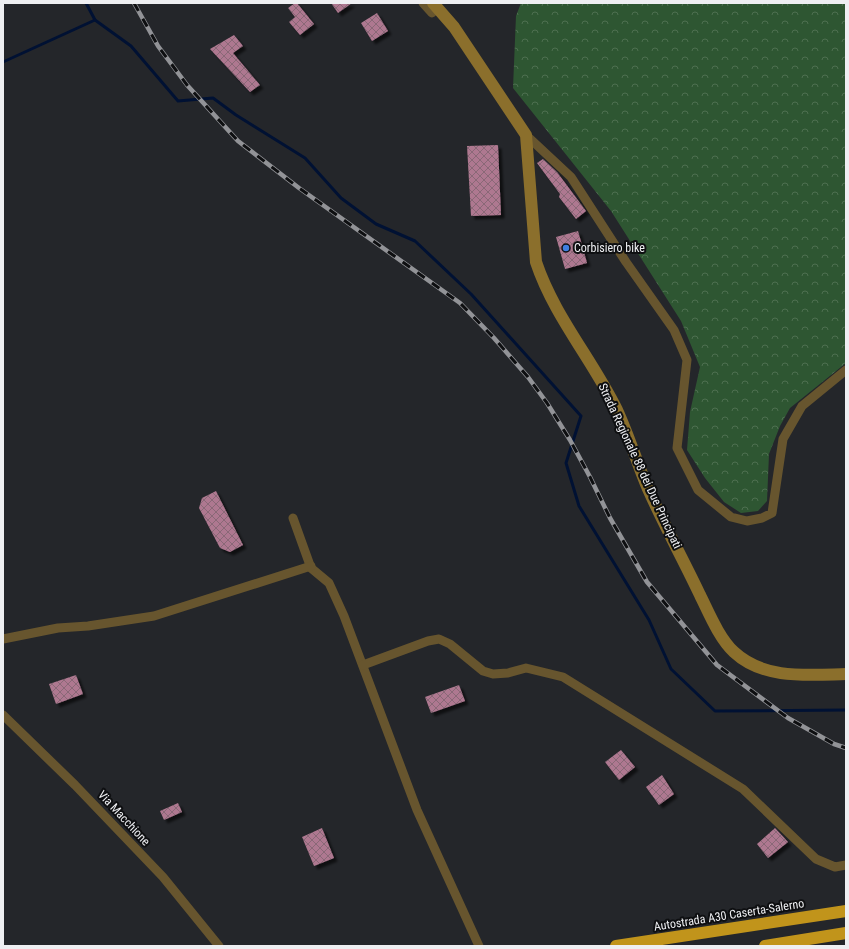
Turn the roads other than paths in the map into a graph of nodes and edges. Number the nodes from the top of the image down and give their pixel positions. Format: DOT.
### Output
graph roads {
  1 [pos="423,3"];
  2 [pos="433,8"];
  3 [pos="526,135"];
  4 [pos="846,370"];
  5 [pos="294,518"];
  6 [pos="311,566"];
  7 [pos="3,639"];
  8 [pos="363,665"];
  9 [pos="846,674"];
  10 [pos="3,714"];
  11 [pos="846,865"];
  12 [pos="846,911"];
  13 [pos="846,933"];
  14 [pos="219,946"];
  15 [pos="479,946"];
  16 [pos="616,946"];
  17 [pos="765,946"];
  1 -- 2 [label="street"];
  2 -- 3 [label="main road, Strada Regionale 88 dei Due Principati"];
  3 -- 4 [label="street"];
  3 -- 9 [label="main road, Strada Regionale 88 dei Due Principati"];
  5 -- 6 [label="street"];
  6 -- 7 [label="street"];
  6 -- 8 [label="street"];
  8 -- 11 [label="street"];
  8 -- 15 [label="street"];
  10 -- 14 [label="street, Via Macchione"];
  12 -- 16 [label="highway, Autostrada A30 Caserta-Salerno"];
  13 -- 17 [label="highway"];
}
